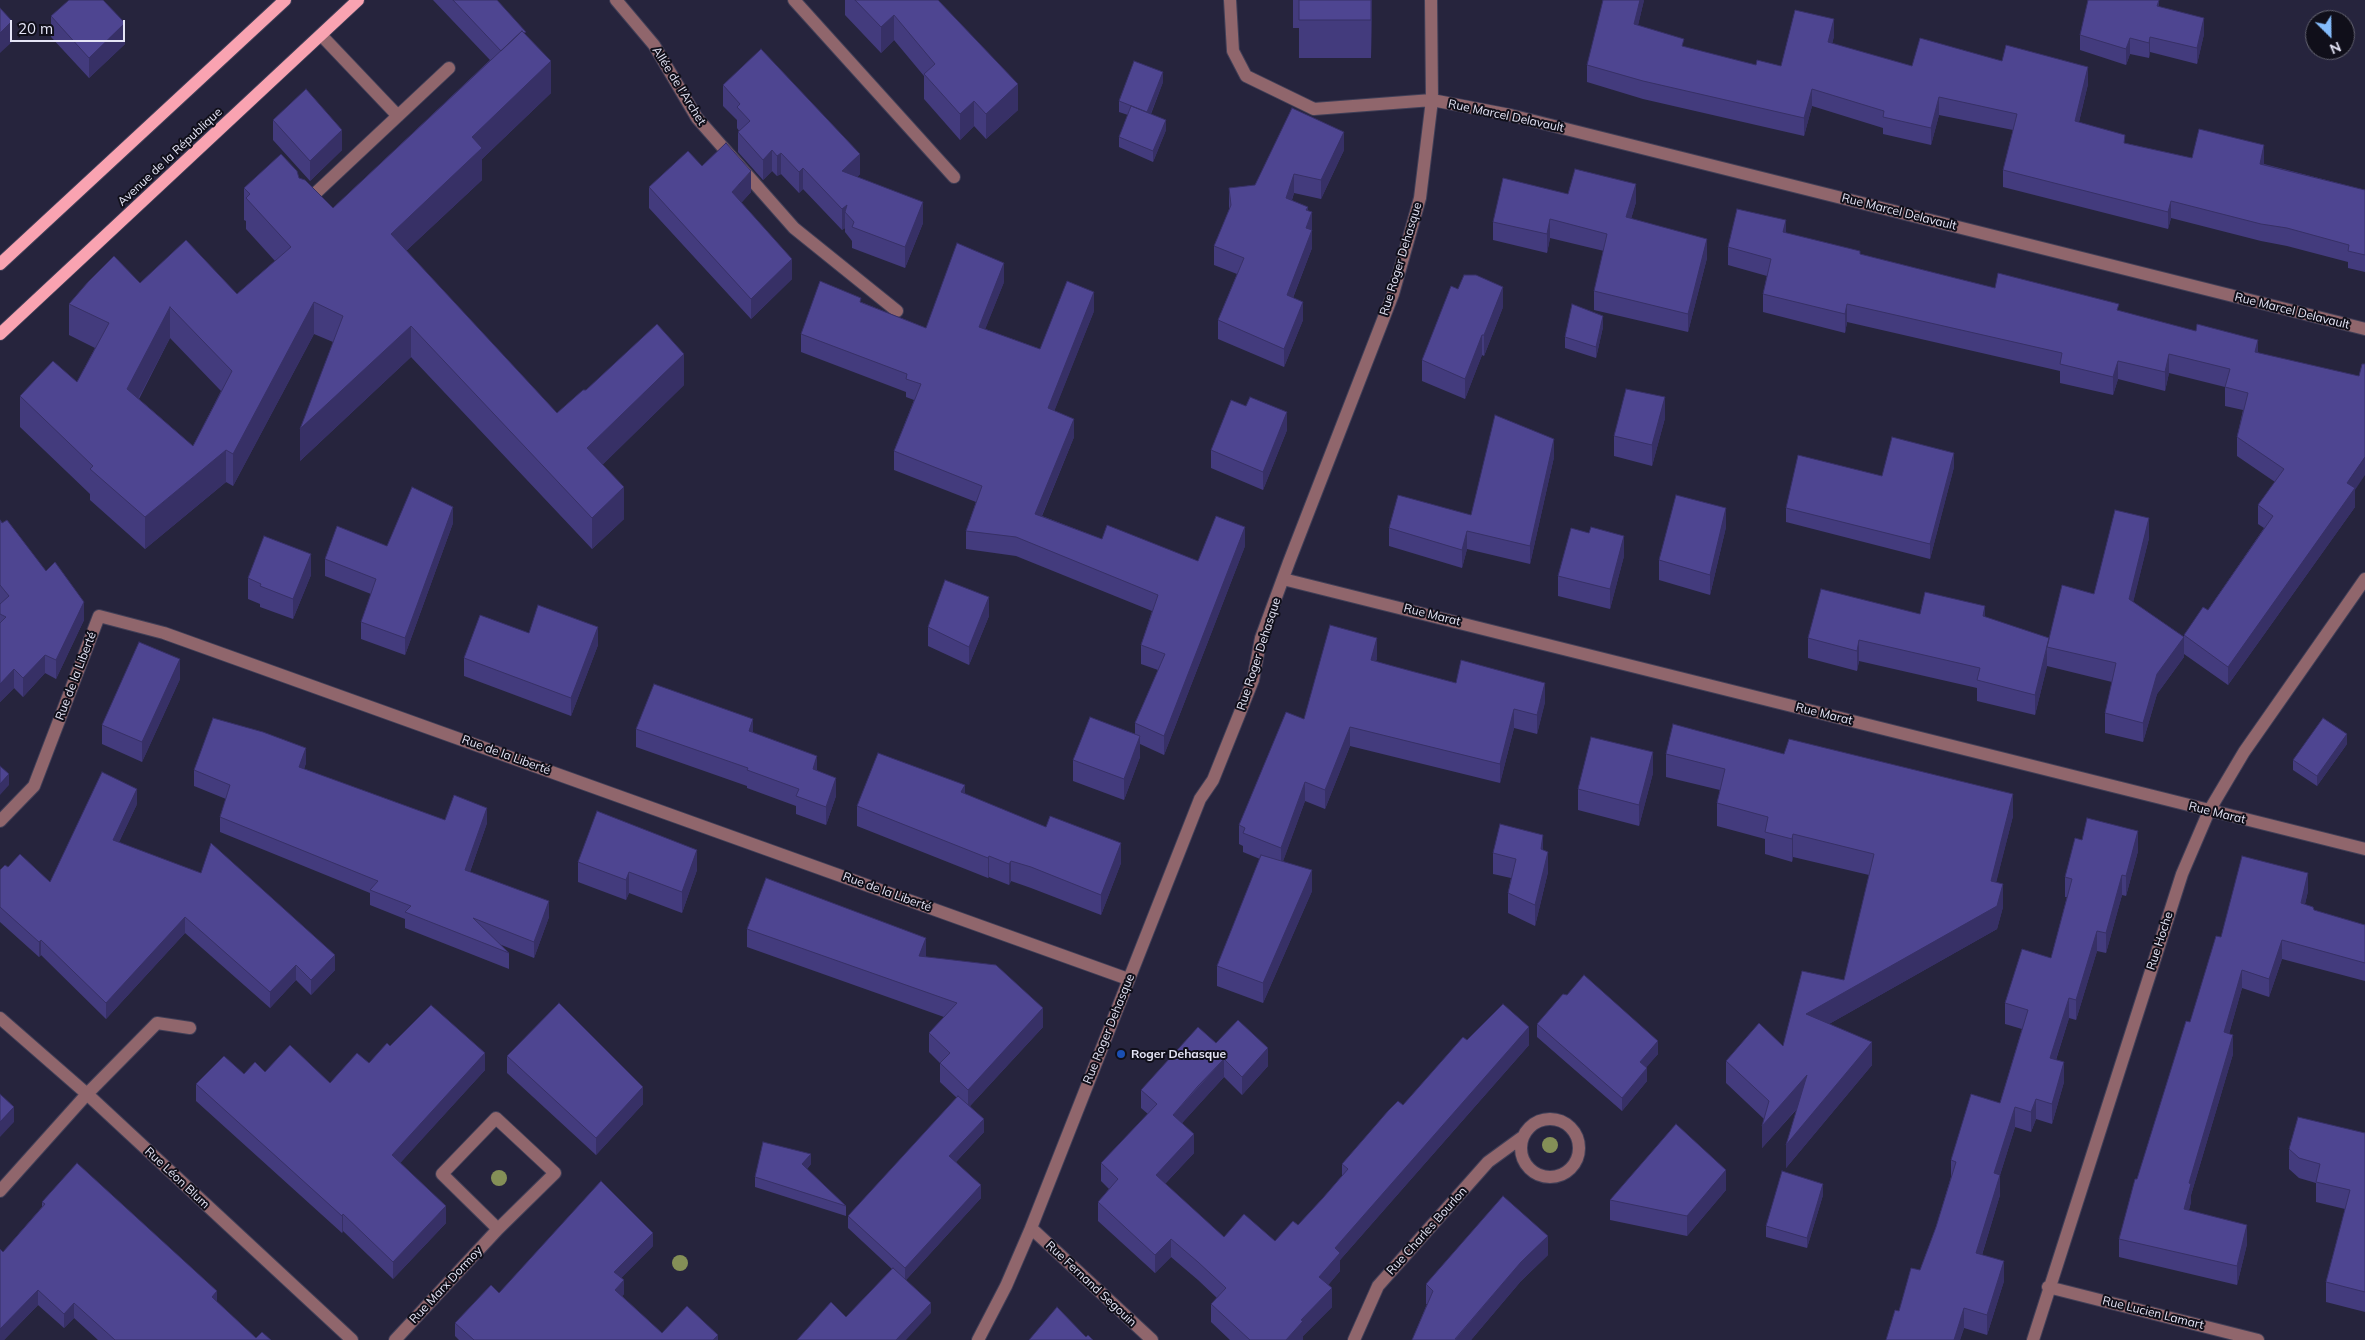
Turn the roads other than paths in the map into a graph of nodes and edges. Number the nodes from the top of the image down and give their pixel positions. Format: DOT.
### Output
graph roads {
  1 [pos="284,0"];
  2 [pos="358,0"];
  3 [pos="616,0"];
  4 [pos="794,0"];
  5 [pos="1230,0"];
  6 [pos="1431,0"];
  7 [pos="321,35"];
  8 [pos="449,68"];
  9 [pos="1432,100"];
  10 [pos="398,116"];
  11 [pos="954,177"];
  12 [pos="305,203"];
  13 [pos="0,264"];
  14 [pos="897,311"];
  15 [pos="2365,329"];
  16 [pos="0,334"];
  17 [pos="1284,579"];
  18 [pos="2365,579"];
  19 [pos="2209,811"];
  20 [pos="0,821"];
  21 [pos="2365,850"];
  22 [pos="1128,979"];
  23 [pos="0,1018"];
  24 [pos="190,1028"];
  25 [pos="87,1094"];
  26 [pos="1522,1138"];
  27 [pos="0,1191"];
  28 [pos="1030,1228"];
  29 [pos="498,1229"];
  30 [pos="2048,1287"];
  31 [pos="352,1340"];
  32 [pos="395,1340"];
  33 [pos="978,1340"];
  34 [pos="1152,1340"];
  35 [pos="1354,1340"];
  36 [pos="2033,1340"];
  37 [pos="2258,1340"];
  1 -- 13 [label="main road"];
  2 -- 7 [label="main road, Avenue de la République"];
  3 -- 14 [label="street, Allée de l'Archet"];
  4 -- 11 [label="street"];
  5 -- 9 [label="street, Rue Marcel Delavault"];
  6 -- 9 [label="street, Rue Roger Dehasque"];
  7 -- 10 [label="street"];
  7 -- 16 [label="main road, Avenue de la République"];
  8 -- 10 [label="street"];
  9 -- 15 [label="street, Rue Marcel Delavault"];
  9 -- 17 [label="street, Rue Roger Dehasque"];
  10 -- 12 [label="street"];
  17 -- 19 [label="street, Rue Marat"];
  17 -- 22 [label="street, Rue Roger Dehasque"];
  18 -- 19 [label="street, Rue Hoche"];
  19 -- 21 [label="street, Rue Marat"];
  19 -- 30 [label="street, Rue Hoche"];
  20 -- 22 [label="street, Rue de la Liberté"];
  22 -- 28 [label="street, Rue Roger Dehasque"];
  23 -- 25 [label="street, Rue Léon Blum"];
  24 -- 25 [label="street"];
  25 -- 27 [label="street"];
  25 -- 31 [label="street, Rue Léon Blum"];
  26 -- 26 [label="street"];
  26 -- 35 [label="street, Rue Charles Bourlon"];
  28 -- 33 [label="street, Rue Roger Dehasque"];
  28 -- 34 [label="street, Rue Fernand Segouin"];
  29 -- 29 [label="street, Rue Marx Dormoy"];
  29 -- 32 [label="street, Rue Marx Dormoy"];
  30 -- 36 [label="street, Rue Hoche"];
  30 -- 37 [label="street, Rue Lucien Lamart"];
}
